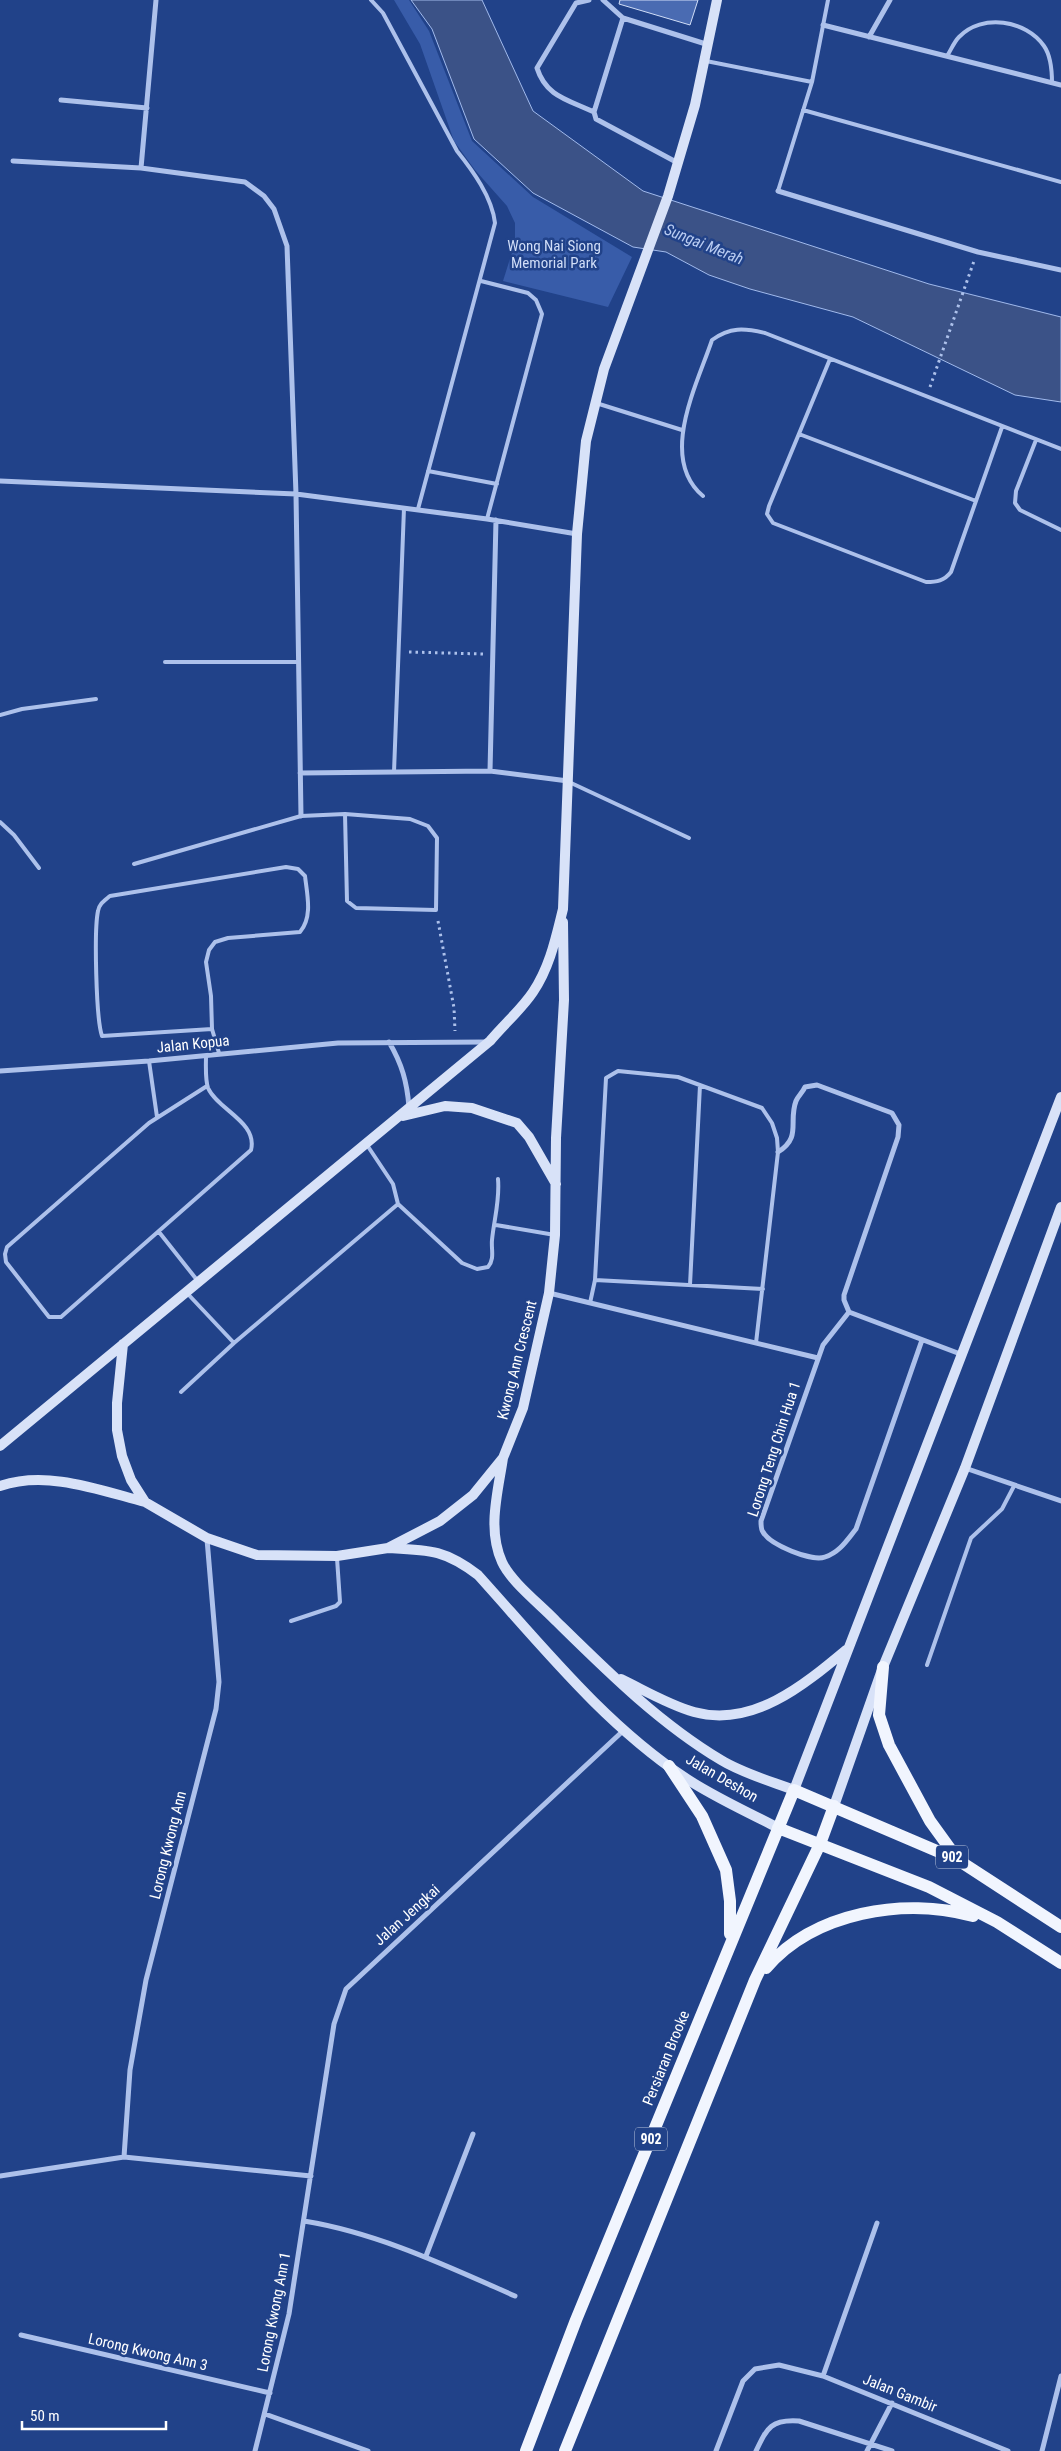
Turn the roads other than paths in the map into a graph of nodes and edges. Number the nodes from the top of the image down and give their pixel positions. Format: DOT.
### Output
graph roads {
  1 [pos="156,0"];
  2 [pos="372,0"];
  3 [pos="589,0"];
  4 [pos="603,0"];
  5 [pos="717,0"];
  6 [pos="828,0"];
  7 [pos="890,0"];
  8 [pos="623,18"];
  9 [pos="823,25"];
  10 [pos="869,37"];
  11 [pos="710,45"];
  12 [pos="947,56"];
  13 [pos="706,60"];
  14 [pos="812,82"];
  15 [pos="1052,83"];
  16 [pos="1061,85"];
  17 [pos="61,100"];
  18 [pos="147,108"];
  19 [pos="803,110"];
  20 [pos="594,112"];
  21 [pos="13,161"];
  22 [pos="678,163"];
  23 [pos="141,168"];
  24 [pos="1061,182"];
  25 [pos="778,191"];
  26 [pos="1061,270"];
  27 [pos="481,281"];
  28 [pos="830,359"];
  29 [pos="594,403"];
  30 [pos="1002,427"];
  31 [pos="682,430"];
  32 [pos="799,434"];
  33 [pos="1036,440"];
  34 [pos="1061,449"];
  35 [pos="428,471"];
  36 [pos="0,481"];
  37 [pos="497,484"];
  38 [pos="296,494"];
  39 [pos="703,496"];
  40 [pos="976,501"];
  41 [pos="404,508"];
  42 [pos="418,509"];
  43 [pos="488,519"];
  44 [pos="496,520"];
  45 [pos="1061,530"];
  46 [pos="577,534"];
  47 [pos="165,662"];
  48 [pos="298,662"];
  49 [pos="96,700"];
  50 [pos="0,715"];
  51 [pos="490,771"];
  52 [pos="394,772"];
  53 [pos="300,773"];
  54 [pos="568,781"];
  55 [pos="345,814"];
  56 [pos="301,816"];
  57 [pos="0,822"];
  58 [pos="689,838"];
  59 [pos="134,864"];
  60 [pos="39,868"];
  61 [pos="563,909"];
  62 [pos="212,1029"];
  63 [pos="490,1041"];
  64 [pos="389,1042"];
  65 [pos="219,1054"];
  66 [pos="206,1056"];
  67 [pos="149,1062"];
  68 [pos="0,1072"];
  69 [pos="700,1085"];
  70 [pos="207,1086"];
  71 [pos="1061,1097"];
  72 [pos="410,1108"];
  73 [pos="157,1117"];
  74 [pos="397,1118"];
  75 [pos="366,1143"];
  76 [pos="778,1152"];
  77 [pos="498,1179"];
  78 [pos="557,1186"];
  79 [pos="398,1204"];
  80 [pos="1061,1206"];
  81 [pos="496,1225"];
  82 [pos="159,1232"];
  83 [pos="555,1235"];
  84 [pos="594,1280"];
  85 [pos="199,1282"];
  86 [pos="690,1285"];
  87 [pos="764,1289"];
  88 [pos="186,1292"];
  89 [pos="549,1294"];
  90 [pos="590,1303"];
  91 [pos="849,1312"];
  92 [pos="922,1340"];
  93 [pos="756,1343"];
  94 [pos="123,1344"];
  95 [pos="234,1344"];
  96 [pos="963,1355"];
  97 [pos="818,1358"];
  98 [pos="181,1392"];
  99 [pos="0,1446"];
  100 [pos="503,1458"];
  101 [pos="965,1468"];
  102 [pos="0,1486"];
  103 [pos="1014,1486"];
  104 [pos="1061,1501"];
  105 [pos="145,1502"];
  106 [pos="207,1538"];
  107 [pos="388,1548"];
  108 [pos="337,1556"];
  109 [pos="291,1621"];
  110 [pos="848,1648"];
  111 [pos="927,1665"];
  112 [pos="883,1667"];
  113 [pos="610,1674"];
  114 [pos="624,1730"];
  115 [pos="669,1766"];
  116 [pos="794,1790"];
  117 [pos="834,1806"];
  118 [pos="778,1828"];
  119 [pos="820,1844"];
  120 [pos="958,1860"];
  121 [pos="998,1922"];
  122 [pos="1061,1927"];
  123 [pos="730,1941"];
  124 [pos="1061,1964"];
  125 [pos="755,1980"];
  126 [pos="473,2134"];
  127 [pos="124,2157"];
  128 [pos="0,2176"];
  129 [pos="311,2176"];
  130 [pos="304,2221"];
  131 [pos="877,2223"];
  132 [pos="426,2256"];
  133 [pos="515,2296"];
  134 [pos="21,2335"];
  135 [pos="823,2376"];
  136 [pos="1061,2376"];
  137 [pos="270,2394"];
  138 [pos="892,2403"];
  139 [pos="265,2414"];
  140 [pos="870,2444"];
  141 [pos="255,2451"];
  142 [pos="368,2451"];
  143 [pos="526,2451"];
  144 [pos="565,2451"];
  145 [pos="716,2451"];
  146 [pos="756,2451"];
  147 [pos="867,2451"];
  148 [pos="892,2451"];
  149 [pos="1008,2451"];
  150 [pos="1042,2451"];
  1 -- 18 [label="street"];
  2 -- 27 [label="lane"];
  3 -- 20 [label="street"];
  4 -- 8 [label="street"];
  5 -- 11 [label="main road"];
  6 -- 9 [label="lane"];
  7 -- 10 [label="street"];
  8 -- 11 [label="street"];
  8 -- 20 [label="street"];
  9 -- 10 [label="street"];
  9 -- 14 [label="lane"];
  10 -- 12 [label="street"];
  11 -- 13 [label="main road"];
  12 -- 15 [label="street"];
  12 -- 15 [label="lane"];
  13 -- 14 [label="lane"];
  13 -- 22 [label="main road"];
  14 -- 19 [label="lane"];
  15 -- 16 [label="street"];
  17 -- 18 [label="street"];
  18 -- 23 [label="street"];
  19 -- 24 [label="lane"];
  19 -- 25 [label="lane"];
  20 -- 22 [label="street"];
  21 -- 23 [label="street"];
  22 -- 29 [label="main road"];
  23 -- 38 [label="street"];
  25 -- 26 [label="street"];
  27 -- 35 [label="lane"];
  27 -- 37 [label="lane"];
  28 -- 30 [label="lane"];
  28 -- 31 [label="lane"];
  28 -- 32 [label="lane"];
  29 -- 31 [label="lane"];
  29 -- 46 [label="main road"];
  30 -- 33 [label="lane"];
  30 -- 40 [label="lane"];
  31 -- 39 [label="lane"];
  32 -- 40 [label="lane"];
  32 -- 40 [label="lane"];
  33 -- 34 [label="lane"];
  33 -- 45 [label="lane"];
  35 -- 37 [label="lane"];
  35 -- 42 [label="lane"];
  36 -- 38 [label="street"];
  37 -- 43 [label="lane"];
  38 -- 41 [label="street"];
  38 -- 48 [label="street"];
  41 -- 42 [label="street"];
  41 -- 52 [label="lane"];
  42 -- 43 [label="street"];
  43 -- 44 [label="street"];
  44 -- 46 [label="street"];
  44 -- 51 [label="street"];
  46 -- 54 [label="main road"];
  47 -- 48 [label="lane"];
  48 -- 53 [label="street"];
  49 -- 50 [label="lane"];
  51 -- 52 [label="street"];
  51 -- 54 [label="street"];
  52 -- 53 [label="street"];
  53 -- 56 [label="street"];
  54 -- 58 [label="lane"];
  54 -- 61 [label="main road"];
  55 -- 55 [label="lane"];
  55 -- 56 [label="lane"];
  56 -- 59 [label="lane"];
  57 -- 60 [label="lane"];
  61 -- 63 [label="main road"];
  61 -- 78 [label="main road, Kwong Ann Crescent"];
  62 -- 62 [label="lane"];
  62 -- 65 [label="lane"];
  63 -- 64 [label="street, Jalan Kopua"];
  63 -- 72 [label="main road"];
  64 -- 65 [label="street, Jalan Kopua"];
  64 -- 72 [label="street"];
  65 -- 66 [label="street, Jalan Kopua"];
  66 -- 67 [label="street, Jalan Kopua"];
  66 -- 70 [label="lane"];
  67 -- 68 [label="street, Jalan Kopua"];
  67 -- 73 [label="lane"];
  69 -- 76 [label="lane"];
  69 -- 84 [label="lane"];
  69 -- 86 [label="lane"];
  70 -- 73 [label="lane"];
  70 -- 82 [label="lane"];
  71 -- 96 [label="main road"];
  72 -- 74 [label="main road"];
  73 -- 82 [label="lane"];
  74 -- 75 [label="main road"];
  74 -- 78 [label="main road"];
  75 -- 79 [label="lane"];
  75 -- 85 [label="main road"];
  76 -- 87 [label="lane"];
  76 -- 91 [label="street"];
  77 -- 81 [label="lane"];
  78 -- 83 [label="main road, Kwong Ann Crescent"];
  79 -- 81 [label="lane"];
  79 -- 95 [label="lane"];
  80 -- 101 [label="main road"];
  81 -- 83 [label="lane"];
  82 -- 85 [label="lane"];
  83 -- 89 [label="main road, Kwong Ann Crescent"];
  84 -- 86 [label="lane"];
  84 -- 90 [label="lane"];
  85 -- 88 [label="main road"];
  86 -- 87 [label="lane"];
  87 -- 93 [label="lane"];
  88 -- 94 [label="main road"];
  88 -- 95 [label="lane"];
  89 -- 90 [label="street"];
  89 -- 100 [label="main road, Kwong Ann Crescent"];
  90 -- 93 [label="street"];
  91 -- 92 [label="street"];
  91 -- 97 [label="street, Lorong Teng Chin Hua 1"];
  92 -- 96 [label="street"];
  92 -- 97 [label="street, Lorong Teng Chin Hua 1"];
  93 -- 97 [label="street"];
  94 -- 99 [label="main road"];
  94 -- 105 [label="main road, Kwong Ann Crescent"];
  95 -- 98 [label="lane"];
  96 -- 110 [label="main road"];
  100 -- 107 [label="main road, Kwong Ann Crescent"];
  100 -- 113 [label="main road, Jalan Deshon"];
  101 -- 103 [label="street"];
  101 -- 112 [label="main road"];
  102 -- 105 [label="main road"];
  103 -- 104 [label="street"];
  103 -- 111 [label="lane"];
  105 -- 106 [label="main road, Kwong Ann Crescent"];
  106 -- 108 [label="main road, Kwong Ann Crescent"];
  106 -- 127 [label="street, Lorong Kwong Ann"];
  107 -- 108 [label="main road, Kwong Ann Crescent"];
  107 -- 114 [label="main road, Jalan Deshon"];
  108 -- 109 [label="lane"];
  110 -- 113 [label="main road"];
  110 -- 116 [label="main road"];
  112 -- 117 [label="main road"];
  112 -- 120 [label="main road"];
  113 -- 116 [label="main road, Jalan Deshon"];
  114 -- 115 [label="main road, Jalan Deshon"];
  114 -- 129 [label="street, Jalan Jengkai"];
  115 -- 118 [label="main road, Jalan Deshon"];
  115 -- 123 [label="main road"];
  116 -- 117 [label="main road, Jalan Deshon / 902"];
  116 -- 118 [label="main road, Persiaran Brooke / 902"];
  117 -- 119 [label="main road, 902"];
  117 -- 120 [label="main road, Jalan Deshon / 902"];
  118 -- 119 [label="main road, Jalan Deshon / 902"];
  118 -- 123 [label="main road, Persiaran Brooke / 902"];
  119 -- 121 [label="main road, Jalan Deshon / 902"];
  119 -- 125 [label="main road, 902"];
  120 -- 122 [label="main road, Jalan Deshon / 902"];
  121 -- 124 [label="main road, Jalan Deshon / 902"];
  121 -- 125 [label="main road"];
  123 -- 143 [label="main road, Persiaran Brooke / 902"];
  125 -- 144 [label="main road, 902"];
  126 -- 132 [label="street"];
  127 -- 128 [label="street"];
  127 -- 129 [label="street"];
  129 -- 130 [label="street, Lorong Kwong Ann 1"];
  130 -- 132 [label="street"];
  130 -- 137 [label="street, Lorong Kwong Ann 1"];
  131 -- 135 [label="street"];
  132 -- 133 [label="street"];
  134 -- 137 [label="street, Lorong Kwong Ann 3"];
  135 -- 138 [label="street, Jalan Gambir"];
  135 -- 145 [label="street, Jalan Gambir"];
  136 -- 150 [label="street"];
  137 -- 139 [label="street, Lorong Kwong Ann 1"];
  138 -- 140 [label="street"];
  138 -- 149 [label="street, Jalan Gambir"];
  139 -- 141 [label="street, Lorong Kwong Ann 1"];
  139 -- 142 [label="street"];
  140 -- 146 [label="street"];
  140 -- 147 [label="street"];
  140 -- 148 [label="street"];
}
